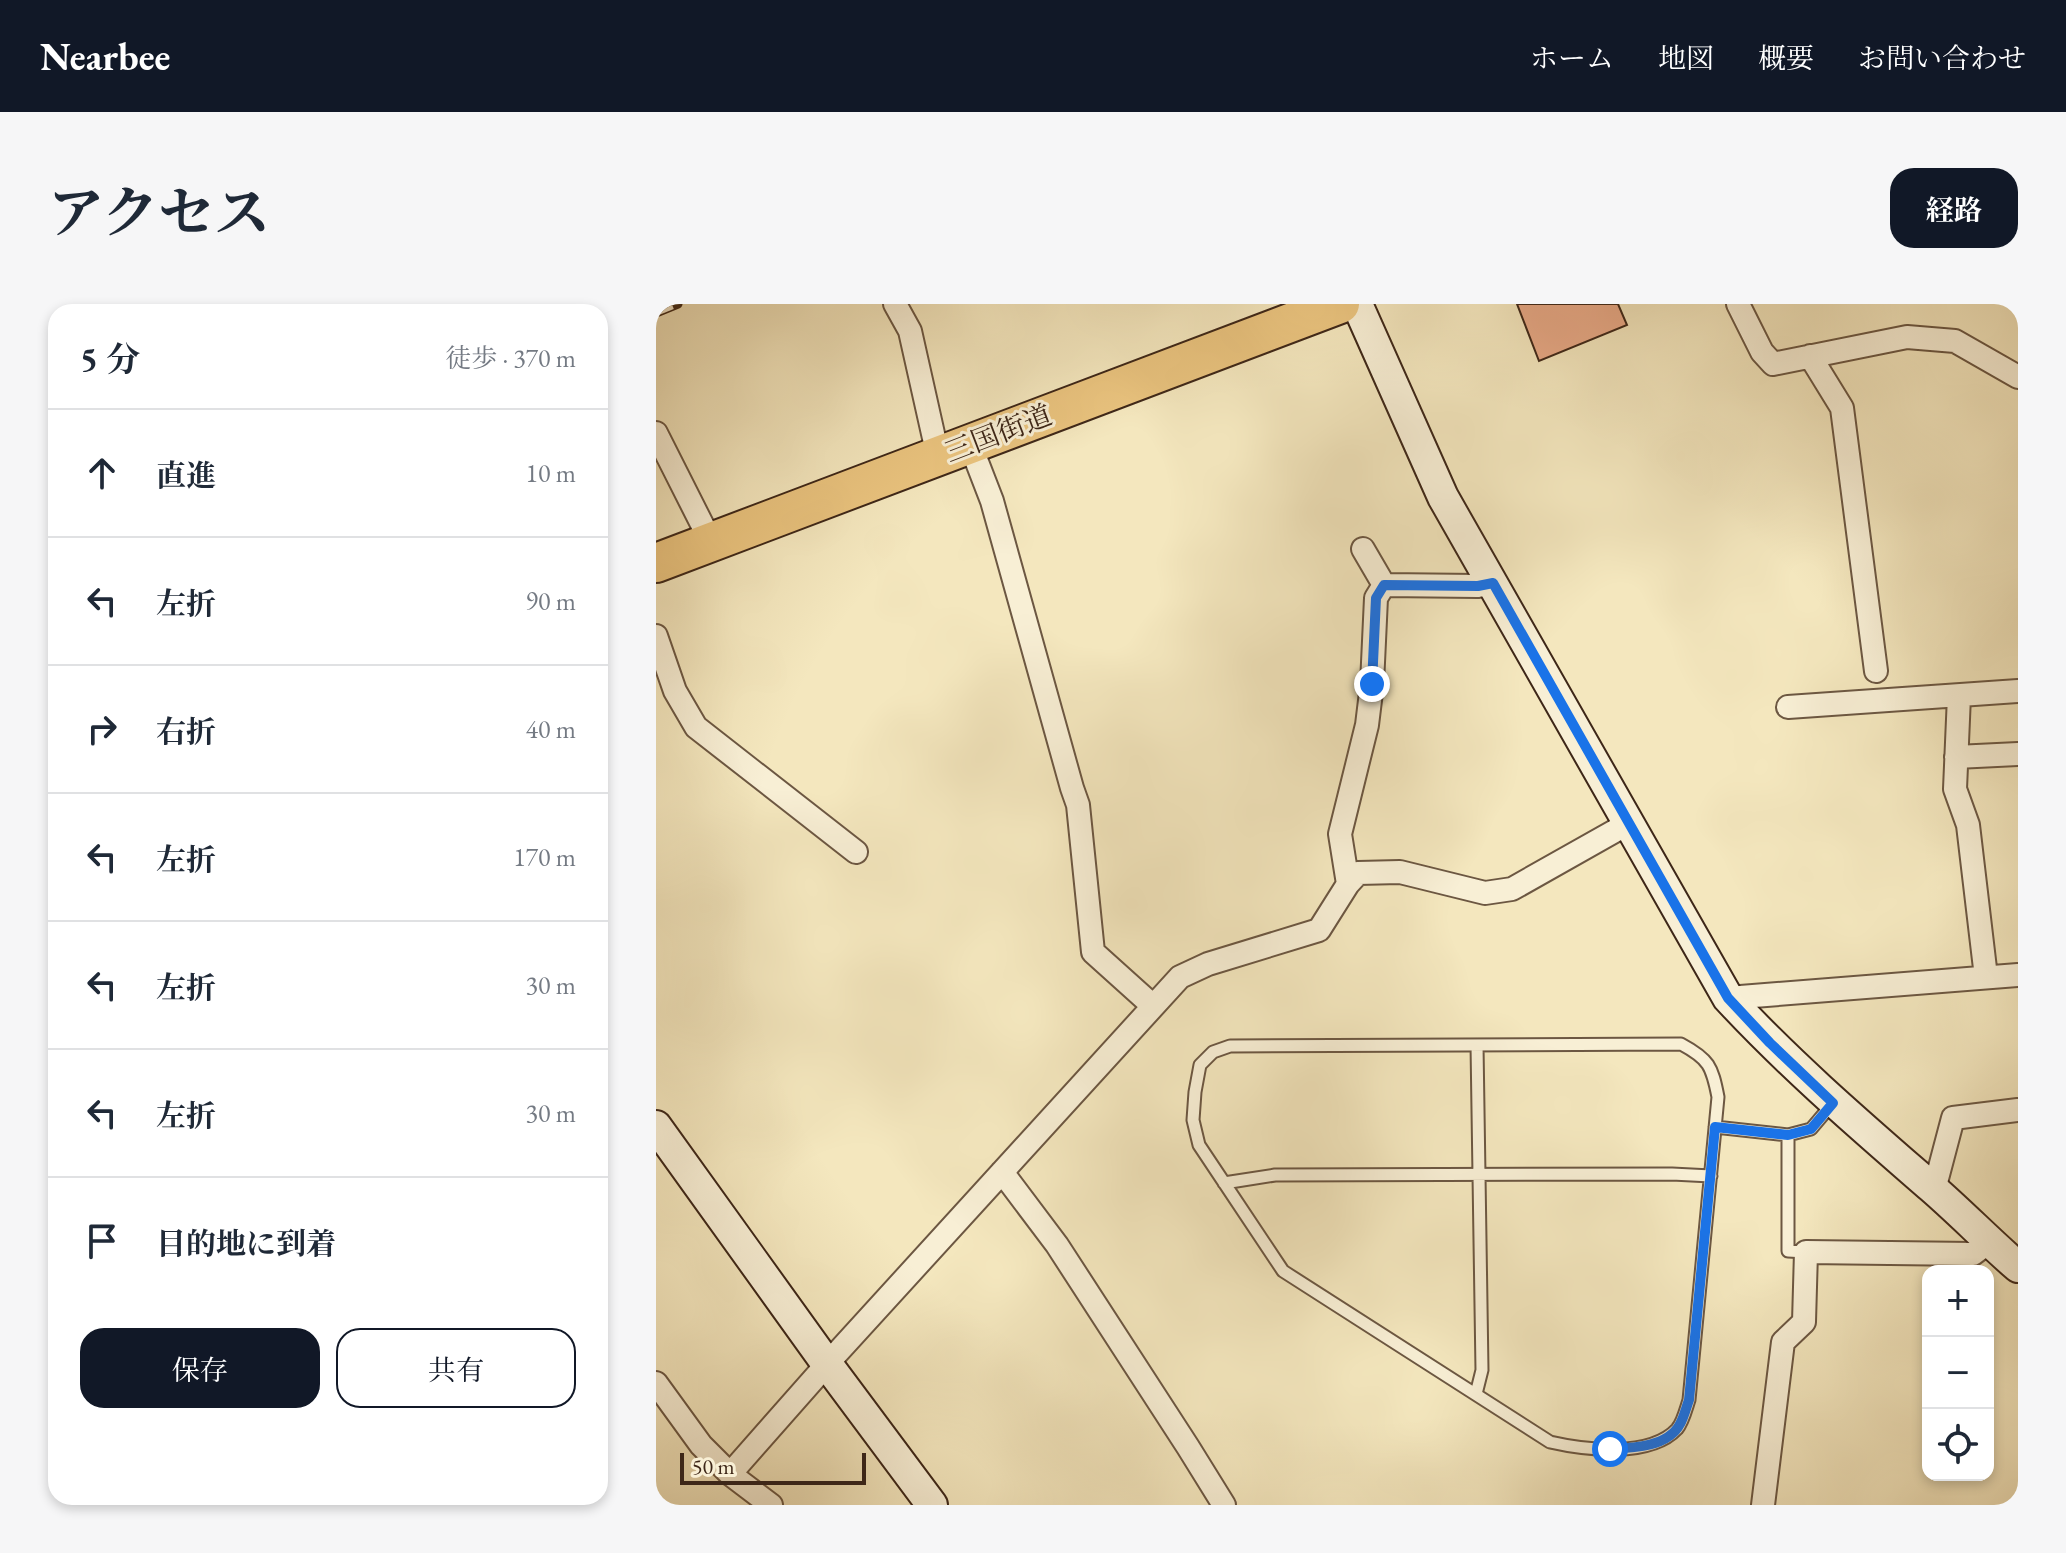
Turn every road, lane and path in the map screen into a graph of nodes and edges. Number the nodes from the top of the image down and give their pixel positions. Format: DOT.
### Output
graph roads {
  1 [pos="895,304"];
  2 [pos="1340,304"];
  3 [pos="1357,304"];
  4 [pos="1738,304"];
  5 [pos="1810,356"];
  6 [pos="2018,377"];
  7 [pos="656,433"];
  8 [pos="954,450"];
  9 [pos="711,542"];
  10 [pos="1363,549"];
  11 [pos="656,563"];
  12 [pos="1493,583"];
  13 [pos="1384,585"];
  14 [pos="656,636"];
  15 [pos="1876,671"];
  16 [pos="2018,691"];
  17 [pos="1959,696"];
  18 [pos="1788,707"];
  19 [pos="2018,754"];
  20 [pos="1956,757"];
  21 [pos="1629,823"];
  22 [pos="856,852"];
  23 [pos="1348,884"];
  24 [pos="2018,975"];
  25 [pos="1986,977"];
  26 [pos="1728,998"];
  27 [pos="1153,1006"];
  28 [pos="1477,1045"];
  29 [pos="1833,1103"];
  30 [pos="2018,1110"];
  31 [pos="656,1126"];
  32 [pos="1715,1127"];
  33 [pos="1788,1135"];
  34 [pos="1002,1172"];
  35 [pos="1479,1174"];
  36 [pos="1711,1176"];
  37 [pos="1224,1183"];
  38 [pos="1934,1190"];
  39 [pos="1989,1242"];
  40 [pos="1806,1252"];
  41 [pos="2018,1267"];
  42 [pos="827,1364"];
  43 [pos="656,1383"];
  44 [pos="1476,1394"];
  45 [pos="730,1474"];
  46 [pos="771,1505"];
  47 [pos="932,1505"];
  48 [pos="1224,1505"];
  49 [pos="1763,1505"];
  1 -- 8 [label="street"];
  2 -- 8 [label="highway, 三国街道"];
  3 -- 12 [label="street"];
  4 -- 5 [label="street"];
  5 -- 6 [label="street"];
  5 -- 15 [label="street"];
  7 -- 9 [label="street"];
  8 -- 9 [label="highway, 三国街道"];
  8 -- 27 [label="street"];
  9 -- 11 [label="highway, 三国街道"];
  10 -- 13 [label="street"];
  12 -- 13 [label="street"];
  12 -- 21 [label="street"];
  13 -- 23 [label="street"];
  14 -- 22 [label="street"];
  16 -- 17 [label="street"];
  17 -- 18 [label="street"];
  17 -- 20 [label="street"];
  19 -- 20 [label="street"];
  20 -- 25 [label="street"];
  21 -- 23 [label="street"];
  21 -- 26 [label="street"];
  23 -- 27 [label="street"];
  24 -- 25 [label="street"];
  25 -- 26 [label="street"];
  26 -- 29 [label="street"];
  27 -- 34 [label="street"];
  28 -- 32 [label="lane"];
  28 -- 35 [label="lane"];
  28 -- 37 [label="lane"];
  29 -- 33 [label="lane"];
  29 -- 38 [label="street"];
  30 -- 38 [label="street"];
  31 -- 42 [label="street"];
  32 -- 33 [label="lane"];
  32 -- 36 [label="lane"];
  33 -- 40 [label="lane"];
  34 -- 42 [label="street"];
  34 -- 48 [label="street"];
  35 -- 36 [label="lane"];
  35 -- 37 [label="lane"];
  35 -- 44 [label="lane"];
  36 -- 44 [label="lane"];
  37 -- 44 [label="lane"];
  38 -- 39 [label="street"];
  39 -- 40 [label="street"];
  39 -- 41 [label="street"];
  40 -- 49 [label="street"];
  42 -- 45 [label="street"];
  42 -- 47 [label="street"];
  43 -- 45 [label="street"];
  45 -- 46 [label="street"];
}
